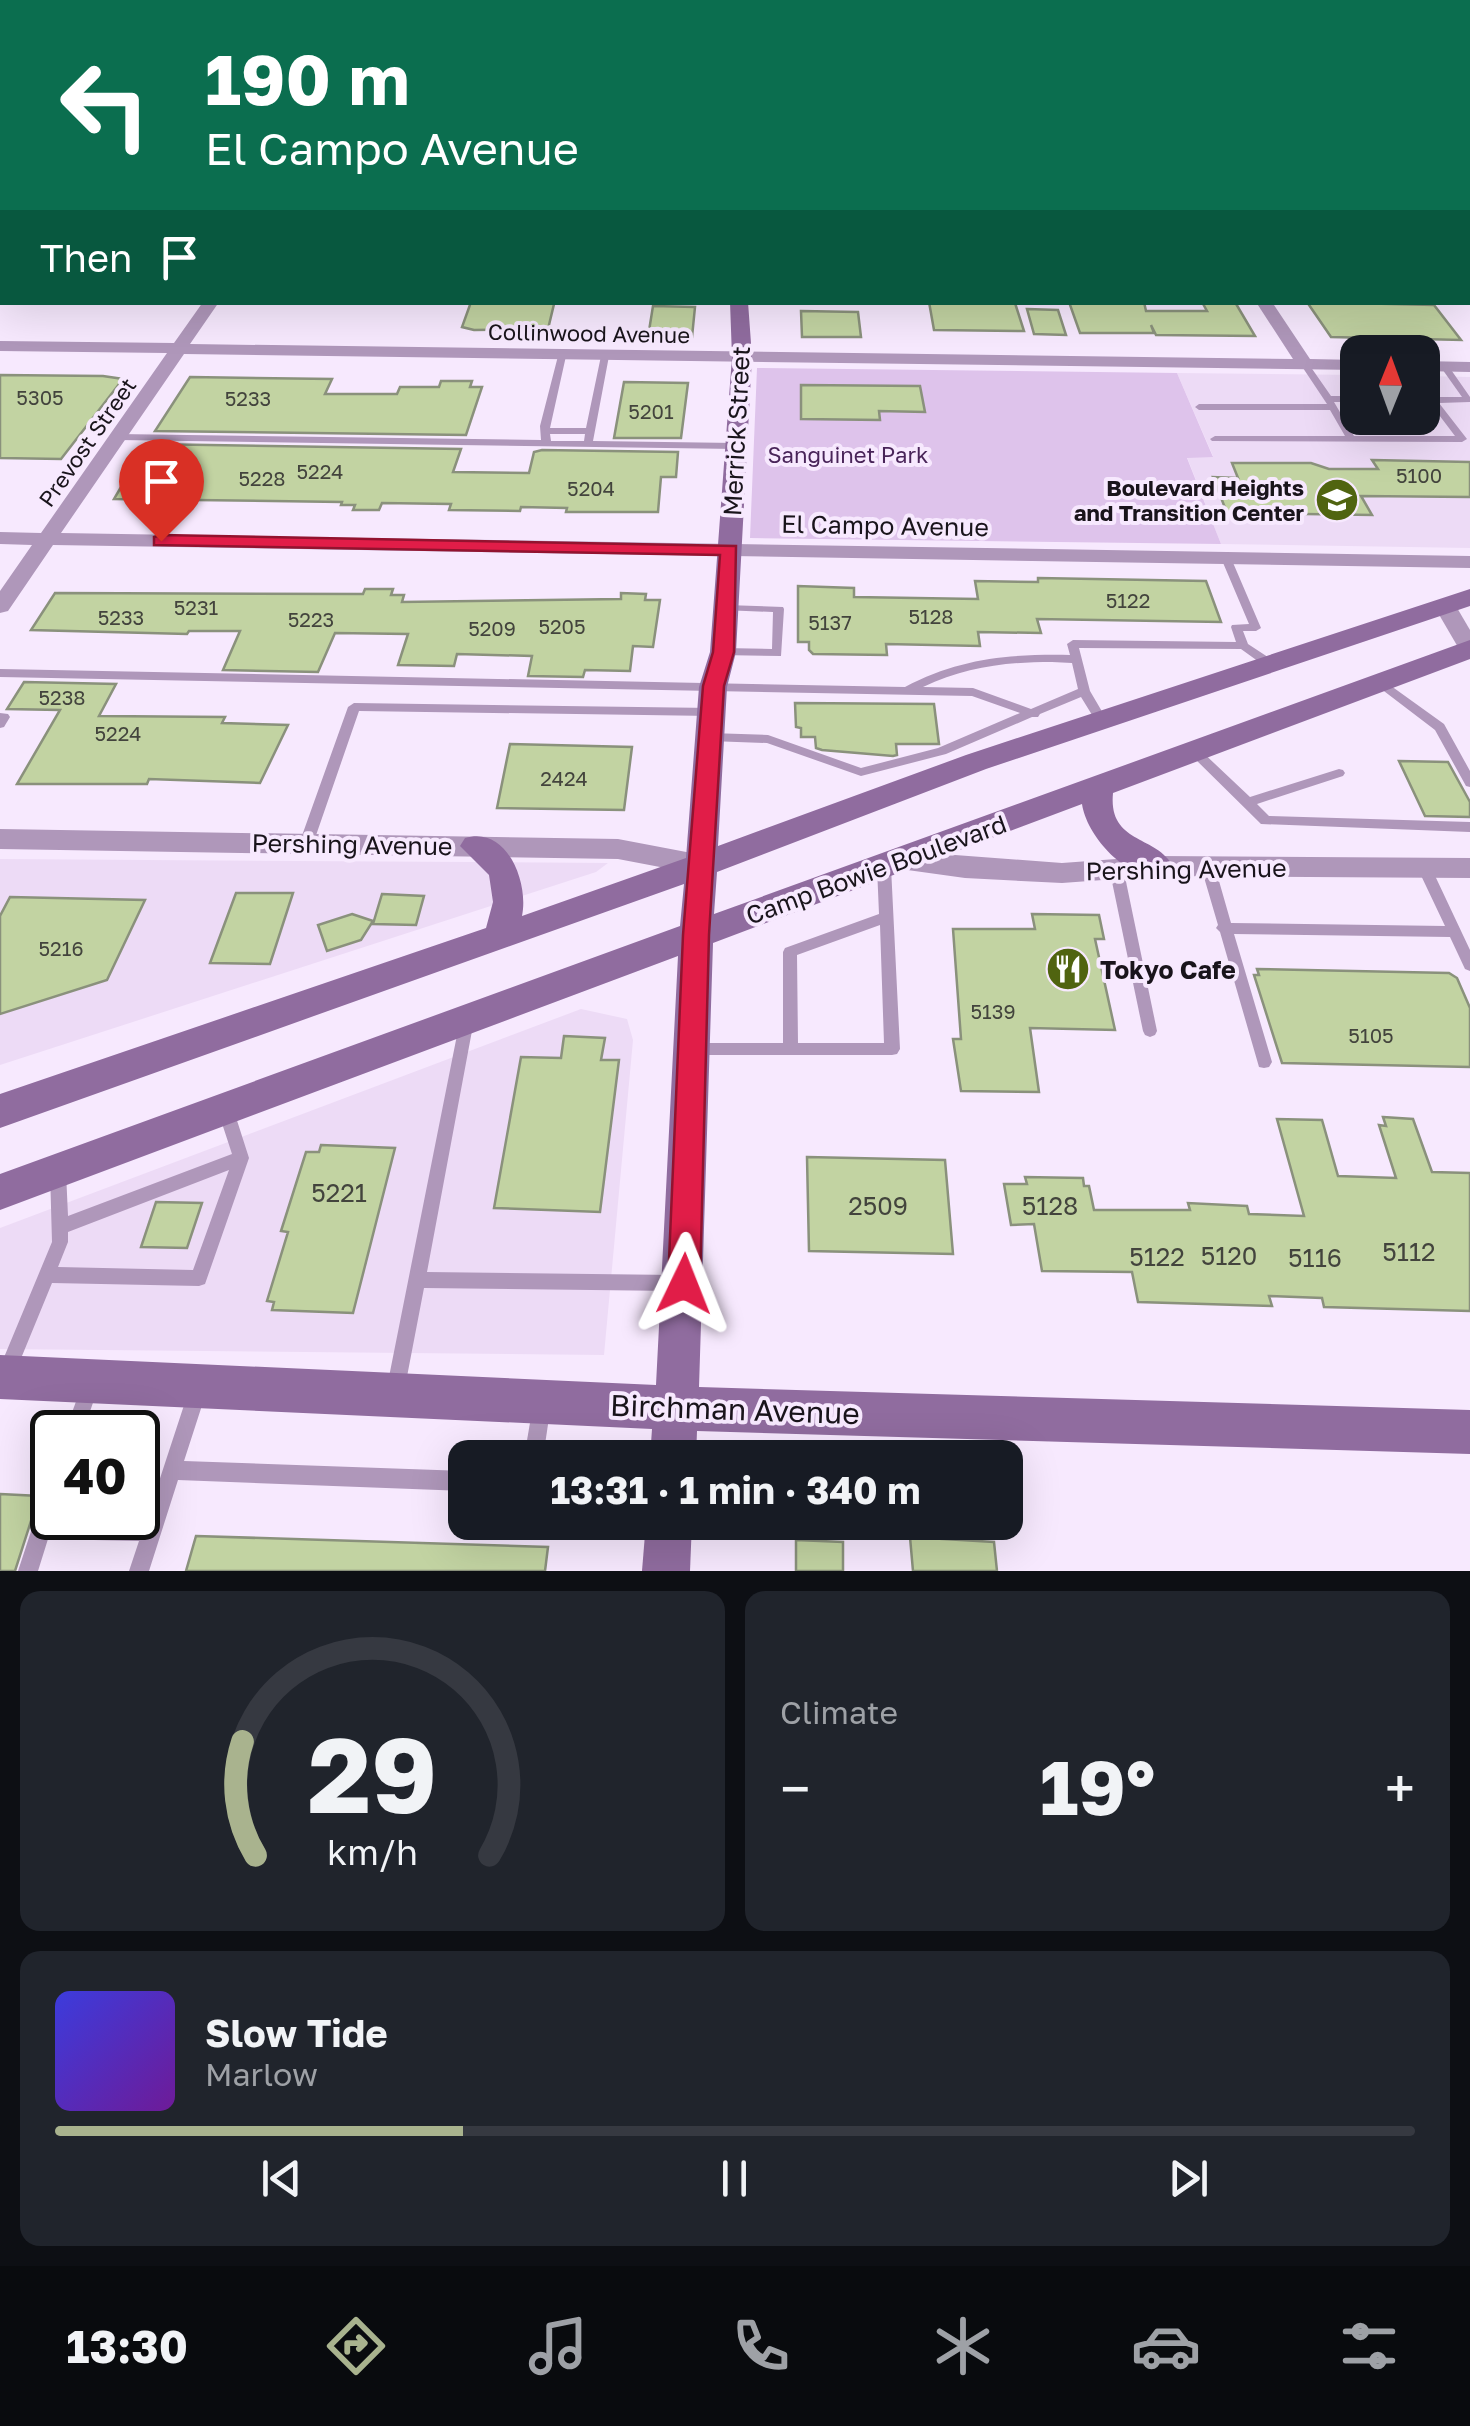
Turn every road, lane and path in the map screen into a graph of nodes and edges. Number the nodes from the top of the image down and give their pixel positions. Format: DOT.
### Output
graph roads {
  1 [pos="208,305"];
  2 [pos="739,305"];
  3 [pos="1266,305"];
  4 [pos="0,346"];
  5 [pos="179,348"];
  6 [pos="562,356"];
  7 [pos="605,356"];
  8 [pos="742,357"];
  9 [pos="1304,365"];
  10 [pos="1340,366"];
  11 [pos="1440,366"];
  12 [pos="1444,366"];
  13 [pos="1470,367"];
  14 [pos="1440,400"];
  15 [pos="1340,402"];
  16 [pos="1331,403"];
  17 [pos="1199,407"];
  18 [pos="1440,414"];
  19 [pos="546,436"];
  20 [pos="588,436"];
  21 [pos="118,437"];
  22 [pos="1350,438"];
  23 [pos="1215,439"];
  24 [pos="736,446"];
  25 [pos="0,538"];
  26 [pos="47,539"];
  27 [pos="730,550"];
  28 [pos="1226,558"];
  29 [pos="1470,562"];
  30 [pos="1458,601"];
  31 [pos="0,606"];
  32 [pos="726,608"];
  33 [pos="1243,646"];
  34 [pos="1470,649"];
  35 [pos="724,652"];
  36 [pos="1077,660"];
  37 [pos="1270,664"];
  38 [pos="0,673"];
  39 [pos="1380,682"];
  40 [pos="906,690"];
  41 [pos="1084,691"];
  42 [pos="712,712"];
  43 [pos="1034,714"];
  44 [pos="1101,720"];
  45 [pos="985,747"];
  46 [pos="1193,750"];
  47 [pos="1338,773"];
  48 [pos="1470,783"];
  49 [pos="1098,787"];
  50 [pos="1248,802"];
  51 [pos="1470,827"];
  52 [pos="0,839"];
  53 [pos="306,844"];
  54 [pos="476,846"];
  55 [pos="893,864"];
  56 [pos="702,865"];
  57 [pos="1157,866"];
  58 [pos="1208,867"];
  59 [pos="1424,868"];
  60 [pos="1470,868"];
  61 [pos="1116,872"];
  62 [pos="887,917"];
  63 [pos="1224,928"];
  64 [pos="1454,932"];
  65 [pos="696,935"];
  66 [pos="500,937"];
  67 [pos="1470,964"];
  68 [pos="467,1020"];
  69 [pos="1150,1031"];
  70 [pos="791,1049"];
  71 [pos="691,1050"];
  72 [pos="1264,1062"];
  73 [pos="224,1108"];
  74 [pos="0,1111"];
  75 [pos="241,1158"];
  76 [pos="58,1170"];
  77 [pos="0,1192"];
  78 [pos="60,1227"];
  79 [pos="46,1275"];
  80 [pos="417,1280"];
  81 [pos="684,1284"];
  82 [pos="3,1377"];
  83 [pos="92,1381"];
  84 [pos="200,1384"];
  85 [pos="394,1394"];
  86 [pos="542,1402"];
  87 [pos="676,1408"];
  88 [pos="82,1410"];
  89 [pos="1470,1432"];
  90 [pos="536,1440"];
  91 [pos="674,1440"];
  92 [pos="172,1470"];
  93 [pos="448,1481"];
  94 [pos="160,1507"];
  95 [pos="38,1540"];
  96 [pos="149,1540"];
  97 [pos="668,1540"];
  98 [pos="28,1571"];
  99 [pos="139,1571"];
  100 [pos="666,1571"];
  1 -- 5 [label="street, Prevost Street"];
  2 -- 8 [label="main road, Merrick Street"];
  3 -- 9 [label="street"];
  4 -- 5 [label="street, Collinwood Avenue"];
  5 -- 6 [label="street, Collinwood Avenue"];
  5 -- 21 [label="street, Prevost Street"];
  6 -- 7 [label="street, Collinwood Avenue"];
  6 -- 19 [label="lane"];
  7 -- 8 [label="street, Collinwood Avenue"];
  7 -- 20 [label="lane"];
  8 -- 9 [label="street, Collinwood Avenue"];
  8 -- 24 [label="main road, Merrick Street"];
  9 -- 10 [label="street, Collinwood Avenue"];
  9 -- 16 [label="lane"];
  11 -- 12 [label="street"];
  12 -- 13 [label="street"];
  12 -- 14 [label="lane"];
  15 -- 16 [label="lane"];
  16 -- 17 [label="lane"];
  16 -- 22 [label="lane"];
  18 -- 22 [label="lane"];
  19 -- 20 [label="lane"];
  19 -- 21 [label="lane"];
  20 -- 24 [label="lane"];
  21 -- 26 [label="street, Prevost Street"];
  22 -- 23 [label="lane"];
  24 -- 27 [label="main road, Merrick Street"];
  25 -- 26 [label="street, El Campo Avenue"];
  26 -- 27 [label="street, El Campo Avenue"];
  26 -- 31 [label="street, Prevost Street"];
  27 -- 28 [label="street, El Campo Avenue"];
  27 -- 32 [label="main road, Merrick Street"];
  28 -- 29 [label="street, El Campo Avenue"];
  28 -- 33 [label="lane"];
  30 -- 34 [label="street"];
  30 -- 37 [label="main road"];
  32 -- 35 [label="main road, Merrick Street"];
  32 -- 35 [label="lane"];
  33 -- 36 [label="lane"];
  33 -- 37 [label="lane"];
  34 -- 39 [label="main road, Camp Bowie Boulevard"];
  35 -- 42 [label="main road, Merrick Street"];
  36 -- 40 [label="lane"];
  36 -- 41 [label="lane"];
  37 -- 44 [label="main road"];
  38 -- 42 [label="lane"];
  39 -- 46 [label="main road, Camp Bowie Boulevard"];
  39 -- 48 [label="lane"];
  40 -- 42 [label="lane"];
  40 -- 43 [label="lane"];
  41 -- 43 [label="lane"];
  41 -- 44 [label="lane"];
  42 -- 45 [label="lane"];
  42 -- 53 [label="lane"];
  42 -- 56 [label="main road, Merrick Street"];
  43 -- 45 [label="lane"];
  44 -- 45 [label="main road"];
  45 -- 56 [label="main road"];
  46 -- 49 [label="main road, Camp Bowie Boulevard"];
  46 -- 50 [label="lane"];
  47 -- 50 [label="lane"];
  49 -- 55 [label="main road, Camp Bowie Boulevard"];
  49 -- 57 [label="main road"];
  50 -- 51 [label="lane"];
  52 -- 53 [label="street, Pershing Avenue"];
  53 -- 54 [label="street, Pershing Avenue"];
  54 -- 56 [label="street, Pershing Avenue"];
  54 -- 66 [label="main road"];
  55 -- 61 [label="street, Pershing Avenue"];
  55 -- 62 [label="lane"];
  55 -- 65 [label="main road, Camp Bowie Boulevard"];
  56 -- 65 [label="main road, Merrick Street"];
  56 -- 66 [label="main road"];
  57 -- 58 [label="street, Pershing Avenue"];
  57 -- 61 [label="street, Pershing Avenue"];
  58 -- 59 [label="street, Pershing Avenue"];
  58 -- 63 [label="lane"];
  59 -- 60 [label="street, Pershing Avenue"];
  59 -- 64 [label="lane"];
  61 -- 69 [label="lane"];
  62 -- 70 [label="lane"];
  62 -- 70 [label="lane"];
  63 -- 64 [label="lane"];
  63 -- 72 [label="lane"];
  64 -- 67 [label="lane"];
  65 -- 68 [label="main road, Camp Bowie Boulevard"];
  65 -- 71 [label="main road, Merrick Street"];
  66 -- 74 [label="main road"];
  68 -- 73 [label="main road, Camp Bowie Boulevard"];
  68 -- 80 [label="lane"];
  70 -- 71 [label="lane"];
  71 -- 81 [label="main road, Merrick Street"];
  73 -- 75 [label="lane"];
  73 -- 76 [label="main road, Camp Bowie Boulevard"];
  75 -- 78 [label="lane"];
  75 -- 79 [label="lane"];
  76 -- 77 [label="main road, Camp Bowie Boulevard"];
  76 -- 78 [label="lane"];
  78 -- 79 [label="lane"];
  79 -- 82 [label="lane"];
  80 -- 81 [label="lane"];
  80 -- 85 [label="lane"];
  81 -- 87 [label="main road, Merrick Street"];
  82 -- 83 [label="main road, Birchman Avenue"];
  83 -- 84 [label="main road, Birchman Avenue"];
  83 -- 88 [label="lane"];
  84 -- 85 [label="main road, Birchman Avenue"];
  84 -- 92 [label="lane"];
  85 -- 86 [label="main road, Birchman Avenue"];
  86 -- 87 [label="main road, Birchman Avenue"];
  86 -- 90 [label="lane"];
  87 -- 89 [label="main road, Birchman Avenue"];
  87 -- 91 [label="main road, Merrick Street"];
  92 -- 93 [label="lane"];
  92 -- 94 [label="lane"];
  95 -- 98 [label="lane"];
  96 -- 99 [label="lane"];
  97 -- 100 [label="main road"];
}
